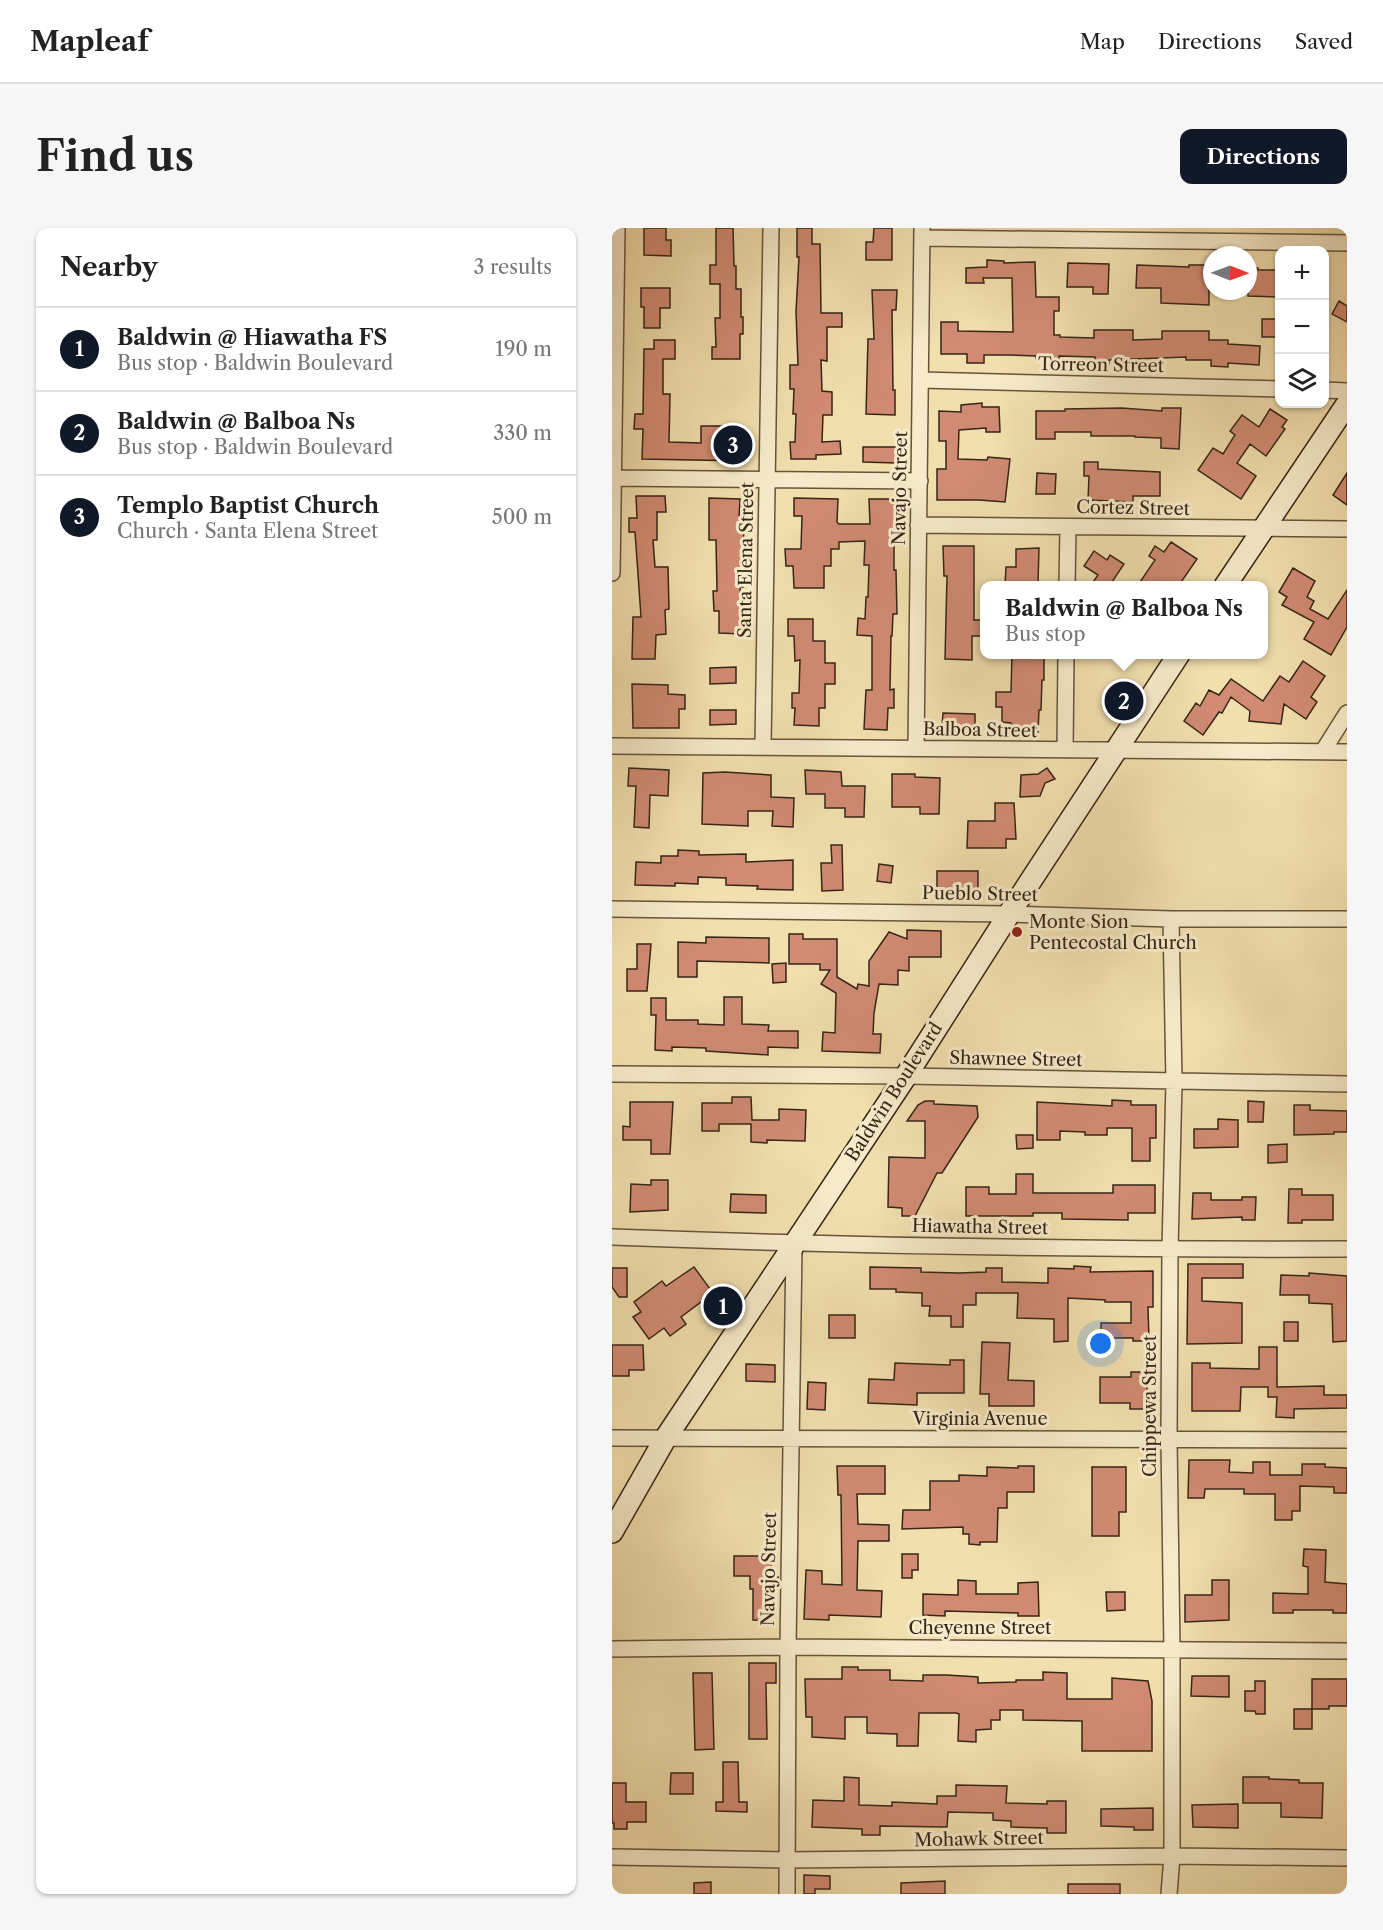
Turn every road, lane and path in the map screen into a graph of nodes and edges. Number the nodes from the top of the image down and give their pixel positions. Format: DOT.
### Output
graph roads {
  1 [pos="617,228"];
  2 [pos="771,228"];
  3 [pos="922,233"];
  4 [pos="1347,243"];
  5 [pos="921,380"];
  6 [pos="1275,389"];
  7 [pos="1329,390"];
  8 [pos="1347,391"];
  9 [pos="1347,404"];
  10 [pos="613,478"];
  11 [pos="766,480"];
  12 [pos="920,481"];
  13 [pos="918,525"];
  14 [pos="1068,527"];
  15 [pos="1347,529"];
  16 [pos="1262,530"];
  17 [pos="612,573"];
  18 [pos="1067,581"];
  19 [pos="1228,581"];
  20 [pos="1066,659"];
  21 [pos="1176,659"];
  22 [pos="1347,713"];
  23 [pos="612,746"];
  24 [pos="763,747"];
  25 [pos="916,748"];
  26 [pos="1065,750"];
  27 [pos="1115,752"];
  28 [pos="1323,752"];
  29 [pos="1347,752"];
  30 [pos="612,909"];
  31 [pos="1009,914"];
  32 [pos="1172,919"];
  33 [pos="1347,919"];
  34 [pos="612,1074"];
  35 [pos="906,1076"];
  36 [pos="1174,1082"];
  37 [pos="1347,1084"];
  38 [pos="612,1237"];
  39 [pos="794,1244"];
  40 [pos="1170,1250"];
  41 [pos="1347,1250"];
  42 [pos="612,1438"];
  43 [pos="790,1438"];
  44 [pos="665,1439"];
  45 [pos="1169,1439"];
  46 [pos="1347,1440"];
  47 [pos="612,1532"];
  48 [pos="788,1647"];
  49 [pos="1172,1648"];
  50 [pos="612,1649"];
  51 [pos="1347,1650"];
  52 [pos="1172,1856"];
  53 [pos="612,1857"];
  54 [pos="1347,1858"];
  55 [pos="786,1860"];
  56 [pos="787,1894"];
  57 [pos="1169,1894"];
  1 -- 10 [label="street"];
  2 -- 11 [label="street, Santa Elena Street"];
  3 -- 4 [label="street"];
  3 -- 5 [label="street, Navajo Street"];
  5 -- 6 [label="street, Torreon Street"];
  5 -- 12 [label="street, Navajo Street"];
  7 -- 8 [label="street"];
  9 -- 16 [label="main road"];
  10 -- 11 [label="street"];
  10 -- 17 [label="street"];
  11 -- 12 [label="street"];
  11 -- 24 [label="street, Santa Elena Street"];
  12 -- 13 [label="street, Navajo Street"];
  13 -- 14 [label="street, Cortez Street"];
  13 -- 25 [label="street, Navajo Street"];
  14 -- 16 [label="street, Cortez Street"];
  14 -- 18 [label="street"];
  15 -- 16 [label="street, Cortez Street"];
  16 -- 19 [label="main road"];
  20 -- 26 [label="street"];
  21 -- 27 [label="main road, Baldwin Boulevard"];
  22 -- 28 [label="street"];
  23 -- 24 [label="street, Balboa Street"];
  24 -- 25 [label="street, Balboa Street"];
  25 -- 26 [label="street, Balboa Street"];
  26 -- 27 [label="street, Balboa Street"];
  27 -- 28 [label="street, Balboa Street"];
  27 -- 31 [label="main road, Baldwin Boulevard"];
  28 -- 29 [label="street, Balboa Street"];
  30 -- 31 [label="street, Pueblo Street"];
  31 -- 32 [label="street, Pueblo Street"];
  31 -- 35 [label="main road, Baldwin Boulevard"];
  32 -- 33 [label="street, Pueblo Street"];
  32 -- 36 [label="street, Chippewa Street"];
  34 -- 35 [label="street, Shawnee Street"];
  35 -- 36 [label="street, Shawnee Street"];
  35 -- 39 [label="main road, Baldwin Boulevard"];
  36 -- 37 [label="street, Shawnee Street"];
  36 -- 40 [label="street, Chippewa Street"];
  38 -- 39 [label="street, Hiawatha Street"];
  39 -- 40 [label="street, Hiawatha Street"];
  39 -- 43 [label="street, Navajo Street"];
  39 -- 44 [label="main road, Baldwin Boulevard"];
  40 -- 41 [label="street, Hiawatha Street"];
  40 -- 45 [label="street, Chippewa Street"];
  42 -- 44 [label="street, Virginia Avenue"];
  43 -- 44 [label="street, Virginia Avenue"];
  43 -- 45 [label="street, Virginia Avenue"];
  43 -- 48 [label="street, Navajo Street"];
  44 -- 47 [label="main road, Baldwin Boulevard"];
  45 -- 46 [label="street, Virginia Avenue"];
  45 -- 49 [label="street, Chippewa Street"];
  48 -- 49 [label="street, Cheyenne Street"];
  48 -- 50 [label="street, Cheyenne Street"];
  48 -- 55 [label="street, Navajo Street"];
  49 -- 51 [label="street, Cheyenne Street"];
  49 -- 52 [label="street, Chippewa Street"];
  52 -- 54 [label="street, Mohawk Street"];
  52 -- 55 [label="street, Mohawk Street"];
  52 -- 57 [label="street, Chippewa Street"];
  53 -- 55 [label="street, Mohawk Street"];
  55 -- 56 [label="street, Navajo Street"];
}
